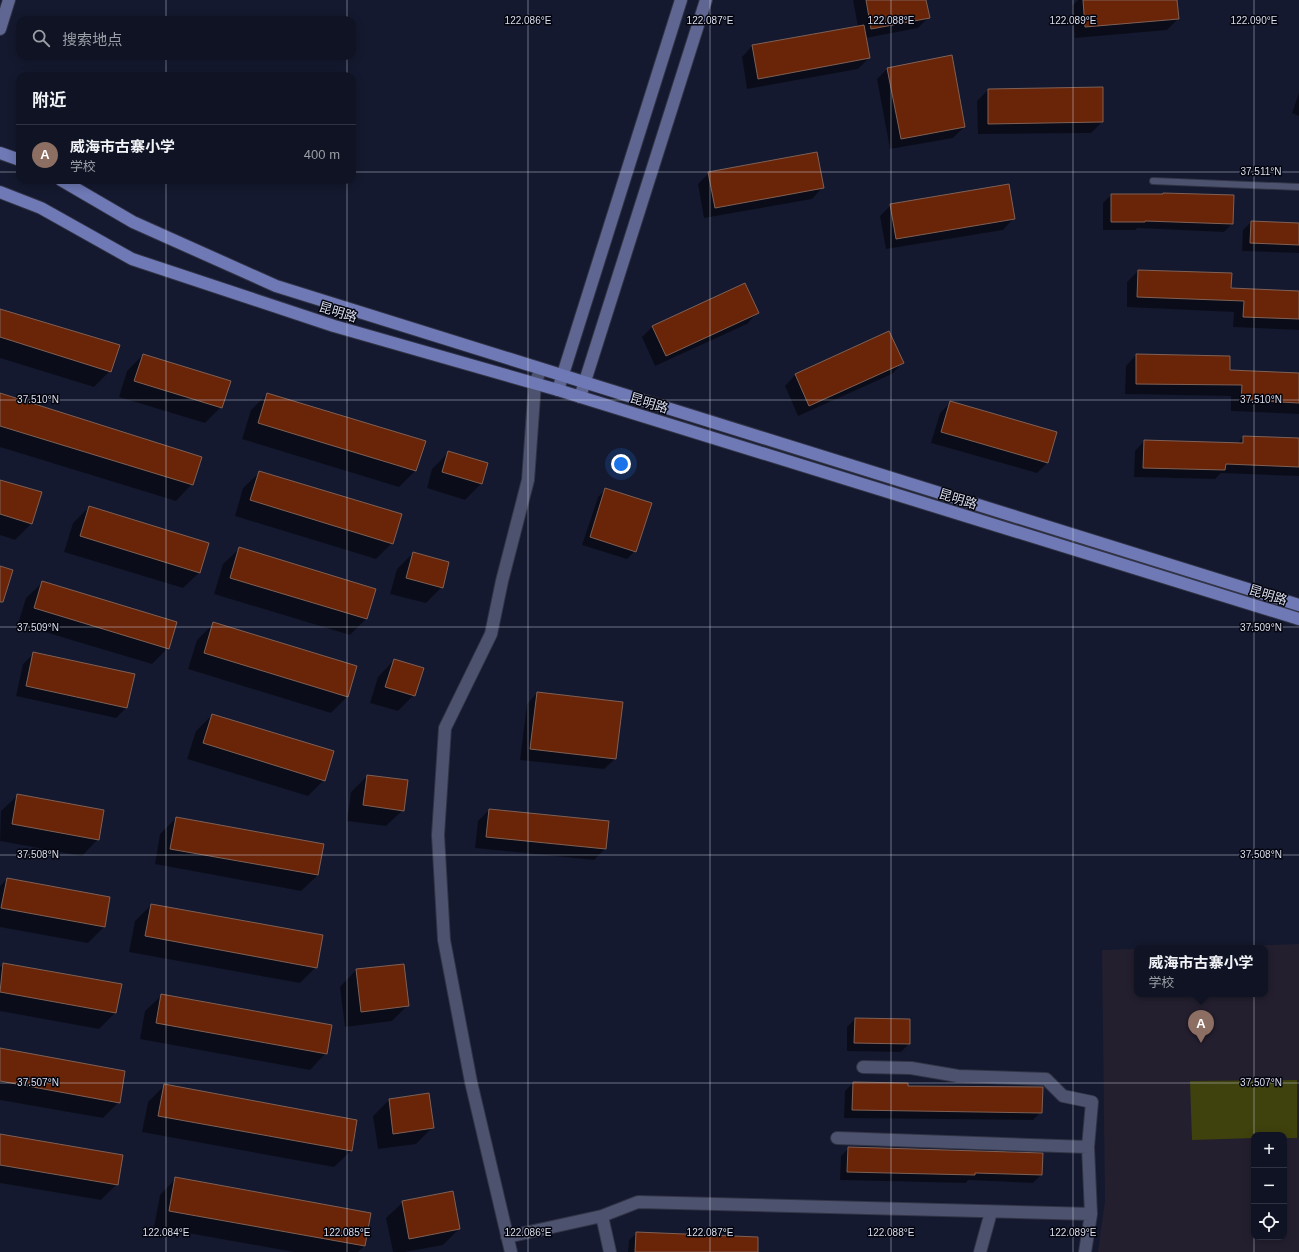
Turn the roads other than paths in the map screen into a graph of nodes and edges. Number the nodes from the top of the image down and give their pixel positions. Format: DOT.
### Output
graph roads {
  1 [pos="9,0"];
  2 [pos="682,0"];
  3 [pos="706,0"];
  4 [pos="0,29"];
  5 [pos="0,153"];
  6 [pos="16,159"];
  7 [pos="1153,181"];
  8 [pos="68,184"];
  9 [pos="1299,187"];
  10 [pos="0,192"];
  11 [pos="541,369"];
  12 [pos="562,376"];
  13 [pos="584,382"];
  14 [pos="535,383"];
  15 [pos="558,390"];
  16 [pos="580,397"];
  17 [pos="1299,606"];
  18 [pos="1299,619"];
  19 [pos="863,1067"];
  20 [pos="838,1138"];
  21 [pos="1088,1147"];
  22 [pos="991,1212"];
  23 [pos="1091,1214"];
  24 [pos="602,1216"];
  25 [pos="507,1238"];
  26 [pos="511,1252"];
  27 [pos="610,1252"];
  28 [pos="980,1252"];
  29 [pos="1085,1252"];
  1 -- 4 [label="main road"];
  2 -- 12 [label="main road"];
  3 -- 13 [label="main road"];
  5 -- 6 [label="main road"];
  7 -- 9 [label="lane"];
  8 -- 11 [label="main road, 昆明路"];
  10 -- 14 [label="main road, 昆明路"];
  11 -- 12 [label="main road, 昆明路"];
  11 -- 14 [label="street"];
  12 -- 13 [label="main road, 昆明路"];
  12 -- 15 [label="main road"];
  13 -- 16 [label="main road"];
  13 -- 17 [label="main road, 昆明路"];
  14 -- 15 [label="main road, 昆明路"];
  14 -- 25 [label="street"];
  15 -- 16 [label="main road, 昆明路"];
  16 -- 18 [label="main road, 昆明路"];
  19 -- 21 [label="street"];
  20 -- 21 [label="street"];
  21 -- 23 [label="street"];
  22 -- 23 [label="street"];
  22 -- 24 [label="street"];
  22 -- 28 [label="street"];
  23 -- 29 [label="street"];
  24 -- 25 [label="street"];
  24 -- 27 [label="street"];
  25 -- 26 [label="street"];
}
